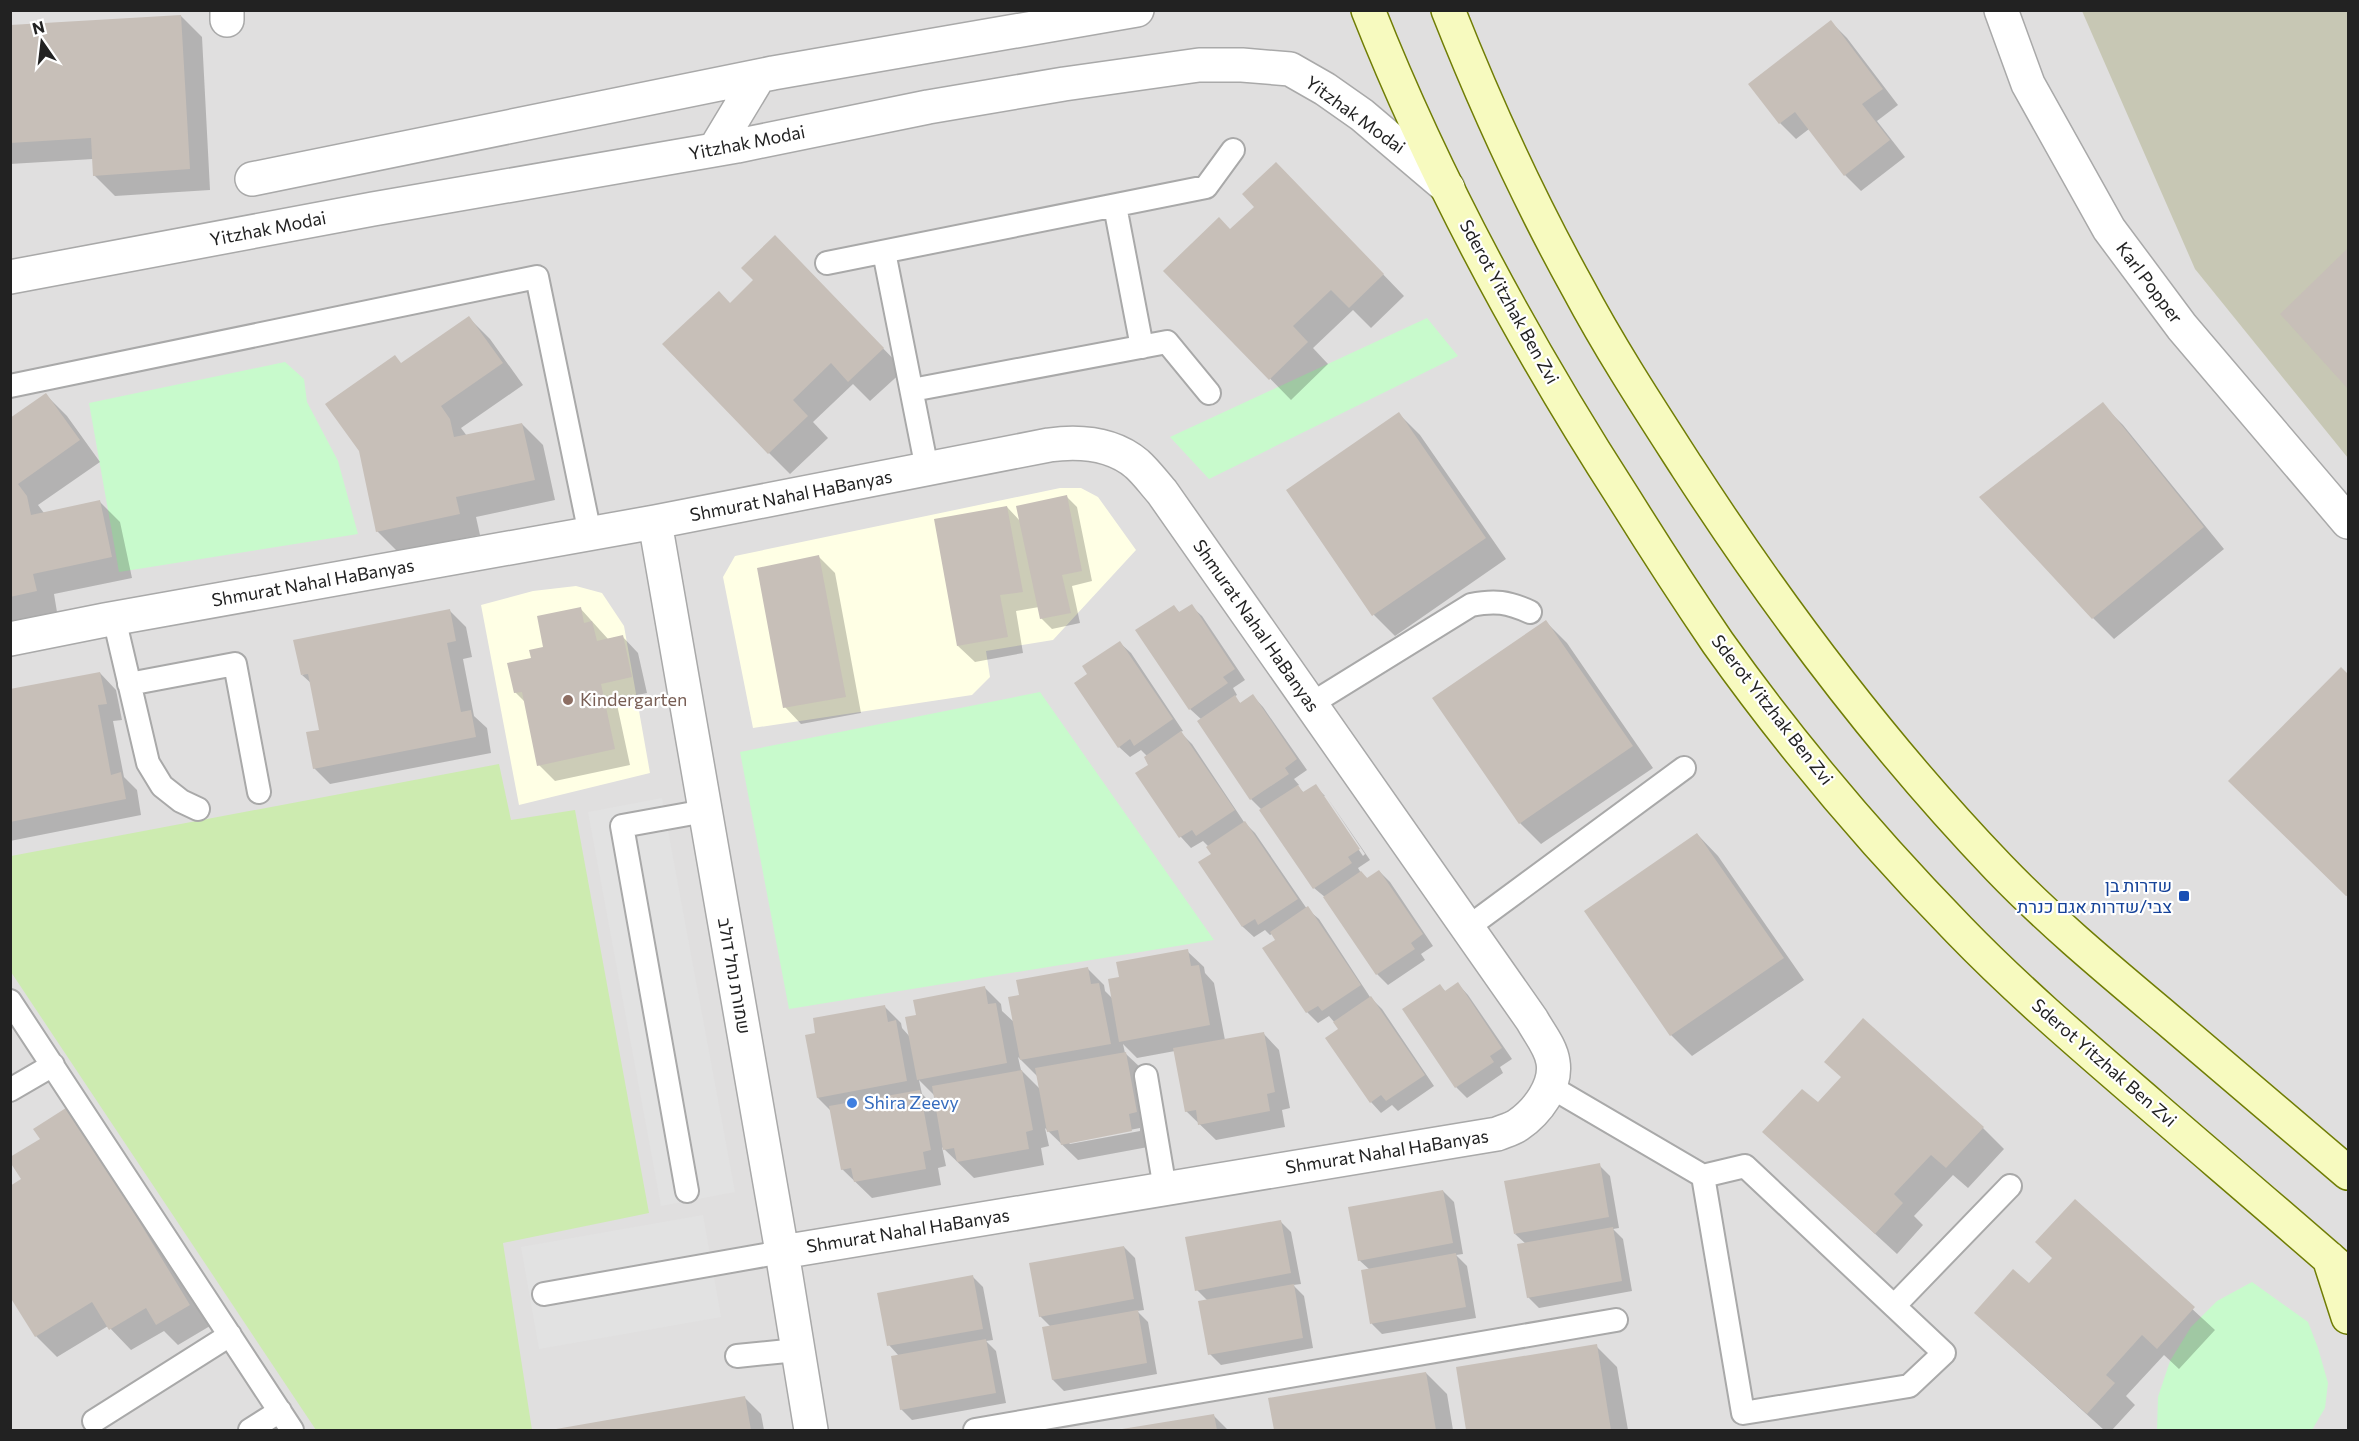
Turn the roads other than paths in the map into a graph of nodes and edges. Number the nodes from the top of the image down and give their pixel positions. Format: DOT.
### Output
graph roads {
  1 [pos="1137,10"];
  2 [pos="1368,10"];
  3 [pos="1448,10"];
  4 [pos="2001,10"];
  5 [pos="759,76"];
  6 [pos="715,149"];
  7 [pos="1233,150"];
  8 [pos="252,179"];
  9 [pos="1448,188"];
  10 [pos="1115,206"];
  11 [pos="885,252"];
  12 [pos="827,263"];
  13 [pos="10,277"];
  14 [pos="1142,347"];
  15 [pos="10,386"];
  16 [pos="912,390"];
  17 [pos="1209,393"];
  18 [pos="927,469"];
  19 [pos="655,522"];
  20 [pos="2349,522"];
  21 [pos="590,534"];
  22 [pos="1530,612"];
  23 [pos="114,618"];
  24 [pos="10,639"];
  25 [pos="129,684"];
  26 [pos="1311,704"];
  27 [pos="1684,768"];
  28 [pos="260,792"];
  29 [pos="198,809"];
  30 [pos="705,811"];
  31 [pos="1467,928"];
  32 [pos="10,1001"];
  33 [pos="53,1065"];
  34 [pos="1146,1076"];
  35 [pos="1551,1087"];
  36 [pos="10,1090"];
  37 [pos="2349,1173"];
  38 [pos="1703,1176"];
  39 [pos="2010,1186"];
  40 [pos="1165,1189"];
  41 [pos="687,1191"];
  42 [pos="782,1252"];
  43 [pos="2339,1267"];
  44 [pos="544,1294"];
  45 [pos="1894,1306"];
  46 [pos="2349,1317"];
  47 [pos="1616,1320"];
  48 [pos="230,1335"];
  49 [pos="797,1350"];
  50 [pos="737,1356"];
  51 [pos="280,1411"];
  52 [pos="94,1421"];
  53 [pos="250,1431"];
  54 [pos="292,1431"];
  55 [pos="811,1431"];
  56 [pos="975,1431"];
  1 -- 5 [label="street"];
  2 -- 9 [label="main road, Sderot Yitzhak Ben Zvi"];
  3 -- 37 [label="main road"];
  4 -- 20 [label="street, Karl Popper"];
  5 -- 6 [label="street"];
  5 -- 8 [label="street"];
  6 -- 9 [label="street, Yitzhak Modai"];
  6 -- 13 [label="street, Yitzhak Modai"];
  7 -- 10 [label="lane"];
  9 -- 43 [label="main road, Sderot Yitzhak Ben Zvi"];
  10 -- 11 [label="lane"];
  10 -- 14 [label="lane"];
  11 -- 12 [label="lane"];
  11 -- 16 [label="lane"];
  14 -- 16 [label="lane"];
  14 -- 17 [label="lane"];
  15 -- 21 [label="lane"];
  16 -- 18 [label="lane"];
  18 -- 19 [label="street, Shmurat Nahal HaBanyas"];
  18 -- 26 [label="street, Shmurat Nahal HaBanyas"];
  19 -- 21 [label="street, Shmurat Nahal HaBanyas"];
  19 -- 30 [label="street, שמורת נחל דולב"];
  21 -- 23 [label="street, Shmurat Nahal HaBanyas"];
  22 -- 26 [label="lane"];
  23 -- 24 [label="street, Shmurat Nahal HaBanyas"];
  23 -- 25 [label="lane"];
  25 -- 28 [label="lane"];
  25 -- 29 [label="lane"];
  26 -- 31 [label="street, Shmurat Nahal HaBanyas"];
  27 -- 31 [label="lane"];
  30 -- 41 [label="lane"];
  30 -- 42 [label="street, שמורת נחל דולב"];
  31 -- 35 [label="street, Shmurat Nahal HaBanyas"];
  32 -- 33 [label="lane"];
  33 -- 36 [label="lane"];
  33 -- 48 [label="lane"];
  34 -- 40 [label="lane"];
  35 -- 38 [label="lane"];
  35 -- 40 [label="street, Shmurat Nahal HaBanyas"];
  38 -- 45 [label="lane"];
  38 -- 45 [label="lane"];
  39 -- 45 [label="lane"];
  40 -- 42 [label="street, Shmurat Nahal HaBanyas"];
  42 -- 44 [label="lane"];
  42 -- 49 [label="street, שמורת נחל דולב"];
  43 -- 46 [label="main road"];
  47 -- 56 [label="lane"];
  48 -- 51 [label="lane"];
  48 -- 52 [label="lane"];
  49 -- 50 [label="lane"];
  49 -- 55 [label="street, שמורת נחל דולב"];
  51 -- 53 [label="lane"];
  51 -- 54 [label="lane"];
}
